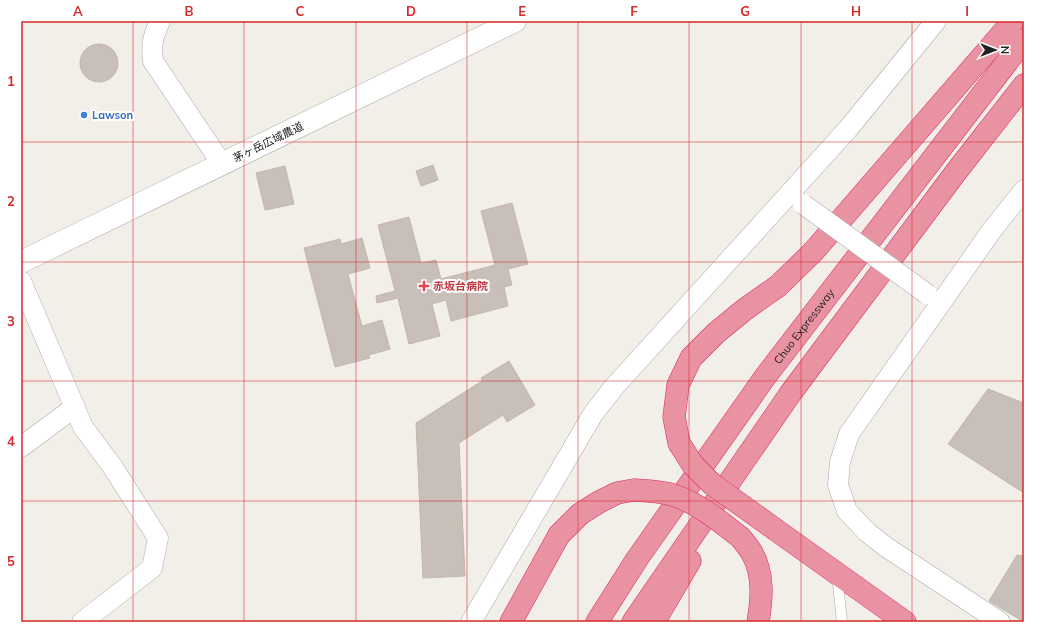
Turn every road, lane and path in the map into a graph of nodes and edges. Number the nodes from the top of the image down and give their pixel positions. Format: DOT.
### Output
graph roads {
  1 [pos="160,21"];
  2 [pos="515,21"];
  3 [pos="936,21"];
  4 [pos="1013,21"];
  5 [pos="1024,40"];
  6 [pos="1024,85"];
  7 [pos="222,164"];
  8 [pos="1024,190"];
  9 [pos="797,198"];
  10 [pos="21,262"];
  11 [pos="21,281"];
  12 [pos="934,299"];
  13 [pos="790,394"];
  14 [pos="75,407"];
  15 [pos="21,447"];
  16 [pos="837,573"];
  17 [pos="82,622"];
  18 [pos="471,622"];
  19 [pos="511,622"];
  20 [pos="597,622"];
  21 [pos="633,622"];
  22 [pos="654,622"];
  23 [pos="758,622"];
  24 [pos="842,622"];
  25 [pos="905,622"];
  26 [pos="1000,622"];
  1 -- 7 [label="street"];
  2 -- 7 [label="street, 茅ヶ岳広域農道"];
  3 -- 9 [label="street"];
  4 -- 16 [label="highway, bridge"];
  5 -- 20 [label="highway, Chuo Expressway"];
  6 -- 13 [label="highway"];
  7 -- 10 [label="street, 茅ヶ岳広域農道"];
  8 -- 12 [label="street"];
  9 -- 12 [label="street, bridge"];
  9 -- 18 [label="street"];
  11 -- 14 [label="street"];
  12 -- 26 [label="street"];
  13 -- 21 [label="highway"];
  13 -- 22 [label="highway"];
  14 -- 15 [label="street"];
  14 -- 17 [label="street"];
  16 -- 24 [label="lane"];
  16 -- 25 [label="highway"];
  19 -- 23 [label="highway, bridge"];
}
